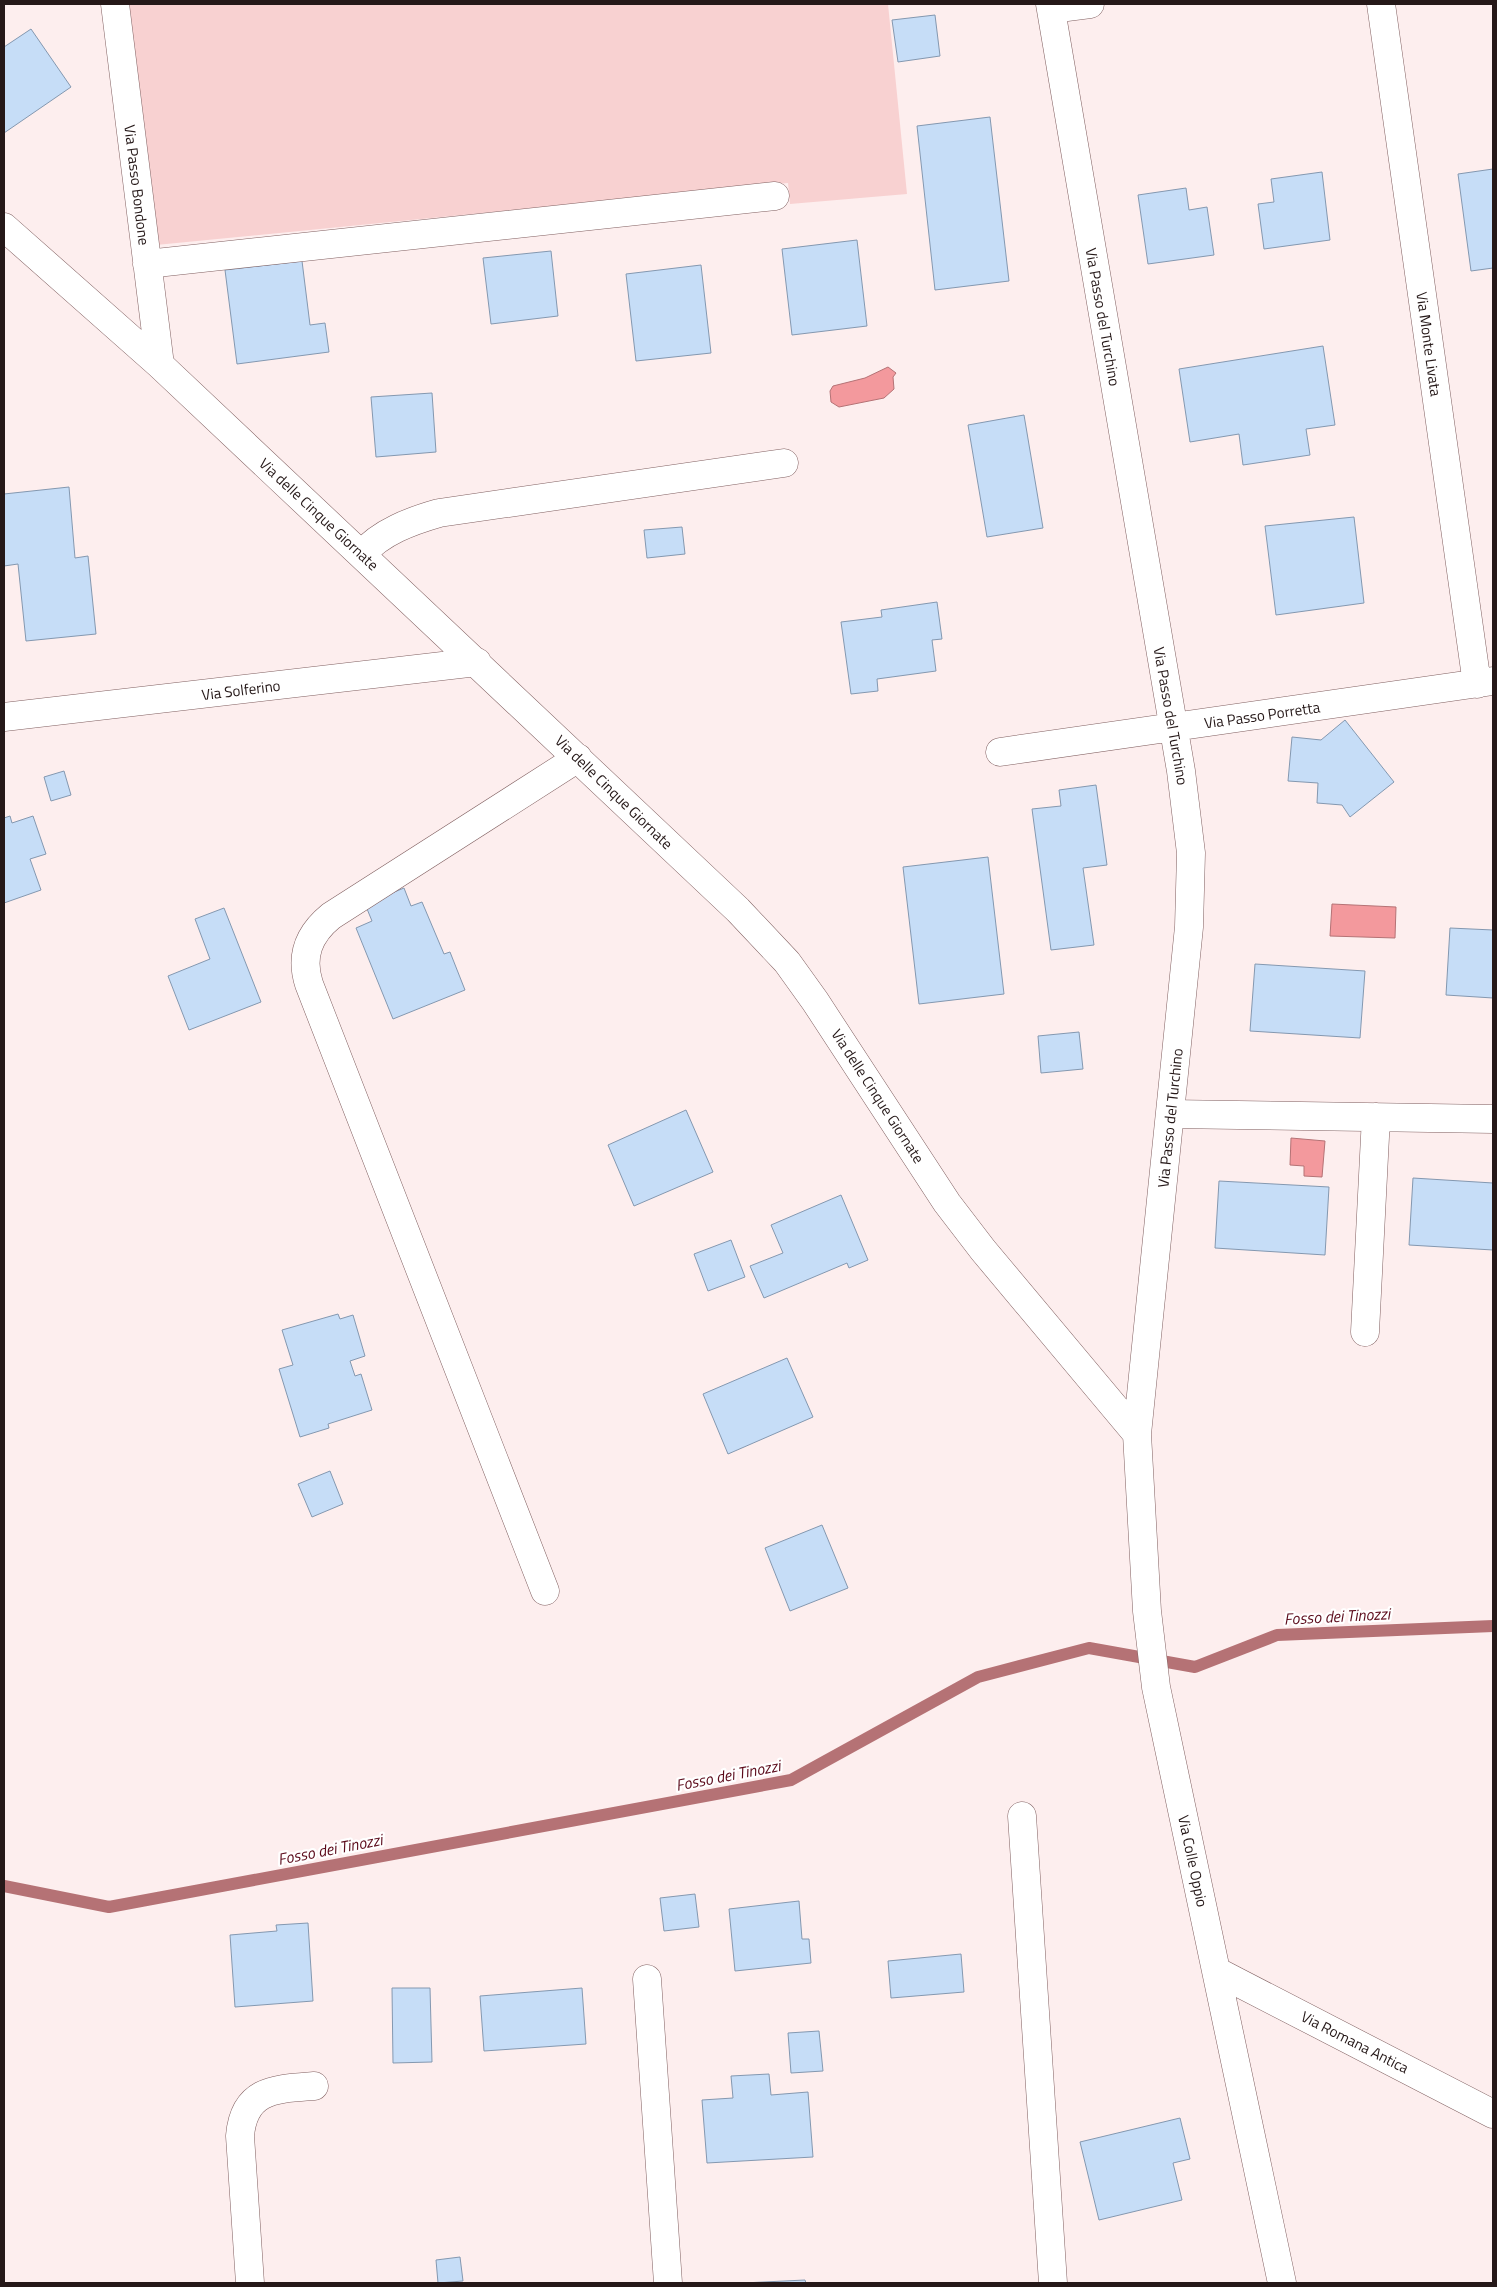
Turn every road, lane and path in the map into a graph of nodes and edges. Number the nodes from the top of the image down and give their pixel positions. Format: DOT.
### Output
graph roads {
  1 [pos="115,4"];
  2 [pos="1090,4"];
  3 [pos="1380,4"];
  4 [pos="1050,7"];
  5 [pos="775,196"];
  6 [pos="7,233"];
  7 [pos="147,264"];
  8 [pos="160,366"];
  9 [pos="784,463"];
  10 [pos="362,554"];
  11 [pos="477,662"];
  12 [pos="1485,683"];
  13 [pos="4,717"];
  14 [pos="1174,728"];
  15 [pos="1000,752"];
  16 [pos="578,758"];
  17 [pos="1170,1114"];
  18 [pos="1376,1117"];
  19 [pos="1493,1119"];
  20 [pos="1365,1332"];
  21 [pos="1137,1434"];
  22 [pos="546,1591"];
  23 [pos="1022,1816"];
  24 [pos="1216,1971"];
  25 [pos="647,1979"];
  26 [pos="314,2086"];
  27 [pos="1493,2114"];
  28 [pos="250,2283"];
  29 [pos="668,2283"];
  30 [pos="1053,2283"];
  31 [pos="1282,2283"];
  1 -- 7 [label="street, Via Passo Bondone"];
  2 -- 4 [label="street"];
  3 -- 12 [label="street, Via Monte Livata"];
  4 -- 14 [label="street, Via Passo del Turchino"];
  5 -- 7 [label="street"];
  6 -- 8 [label="street, Via delle Cinque Giornate"];
  7 -- 8 [label="street, Via Passo Bondone"];
  8 -- 10 [label="street, Via delle Cinque Giornate"];
  9 -- 10 [label="street"];
  10 -- 11 [label="street, Via delle Cinque Giornate"];
  11 -- 13 [label="street, Via Solferino"];
  11 -- 16 [label="street, Via delle Cinque Giornate"];
  12 -- 14 [label="street, Via Passo Porretta"];
  14 -- 15 [label="street, Via Passo Porretta"];
  14 -- 17 [label="street, Via Passo del Turchino"];
  16 -- 21 [label="street, Via delle Cinque Giornate"];
  16 -- 22 [label="street"];
  17 -- 18 [label="street"];
  17 -- 21 [label="street, Via Passo del Turchino"];
  18 -- 19 [label="street"];
  18 -- 20 [label="street"];
  21 -- 24 [label="street, Via Colle Oppio"];
  23 -- 30 [label="street"];
  24 -- 27 [label="street, Via Romana Antica"];
  24 -- 31 [label="street, Via Colle Oppio"];
  25 -- 29 [label="street"];
  26 -- 28 [label="street"];
}
